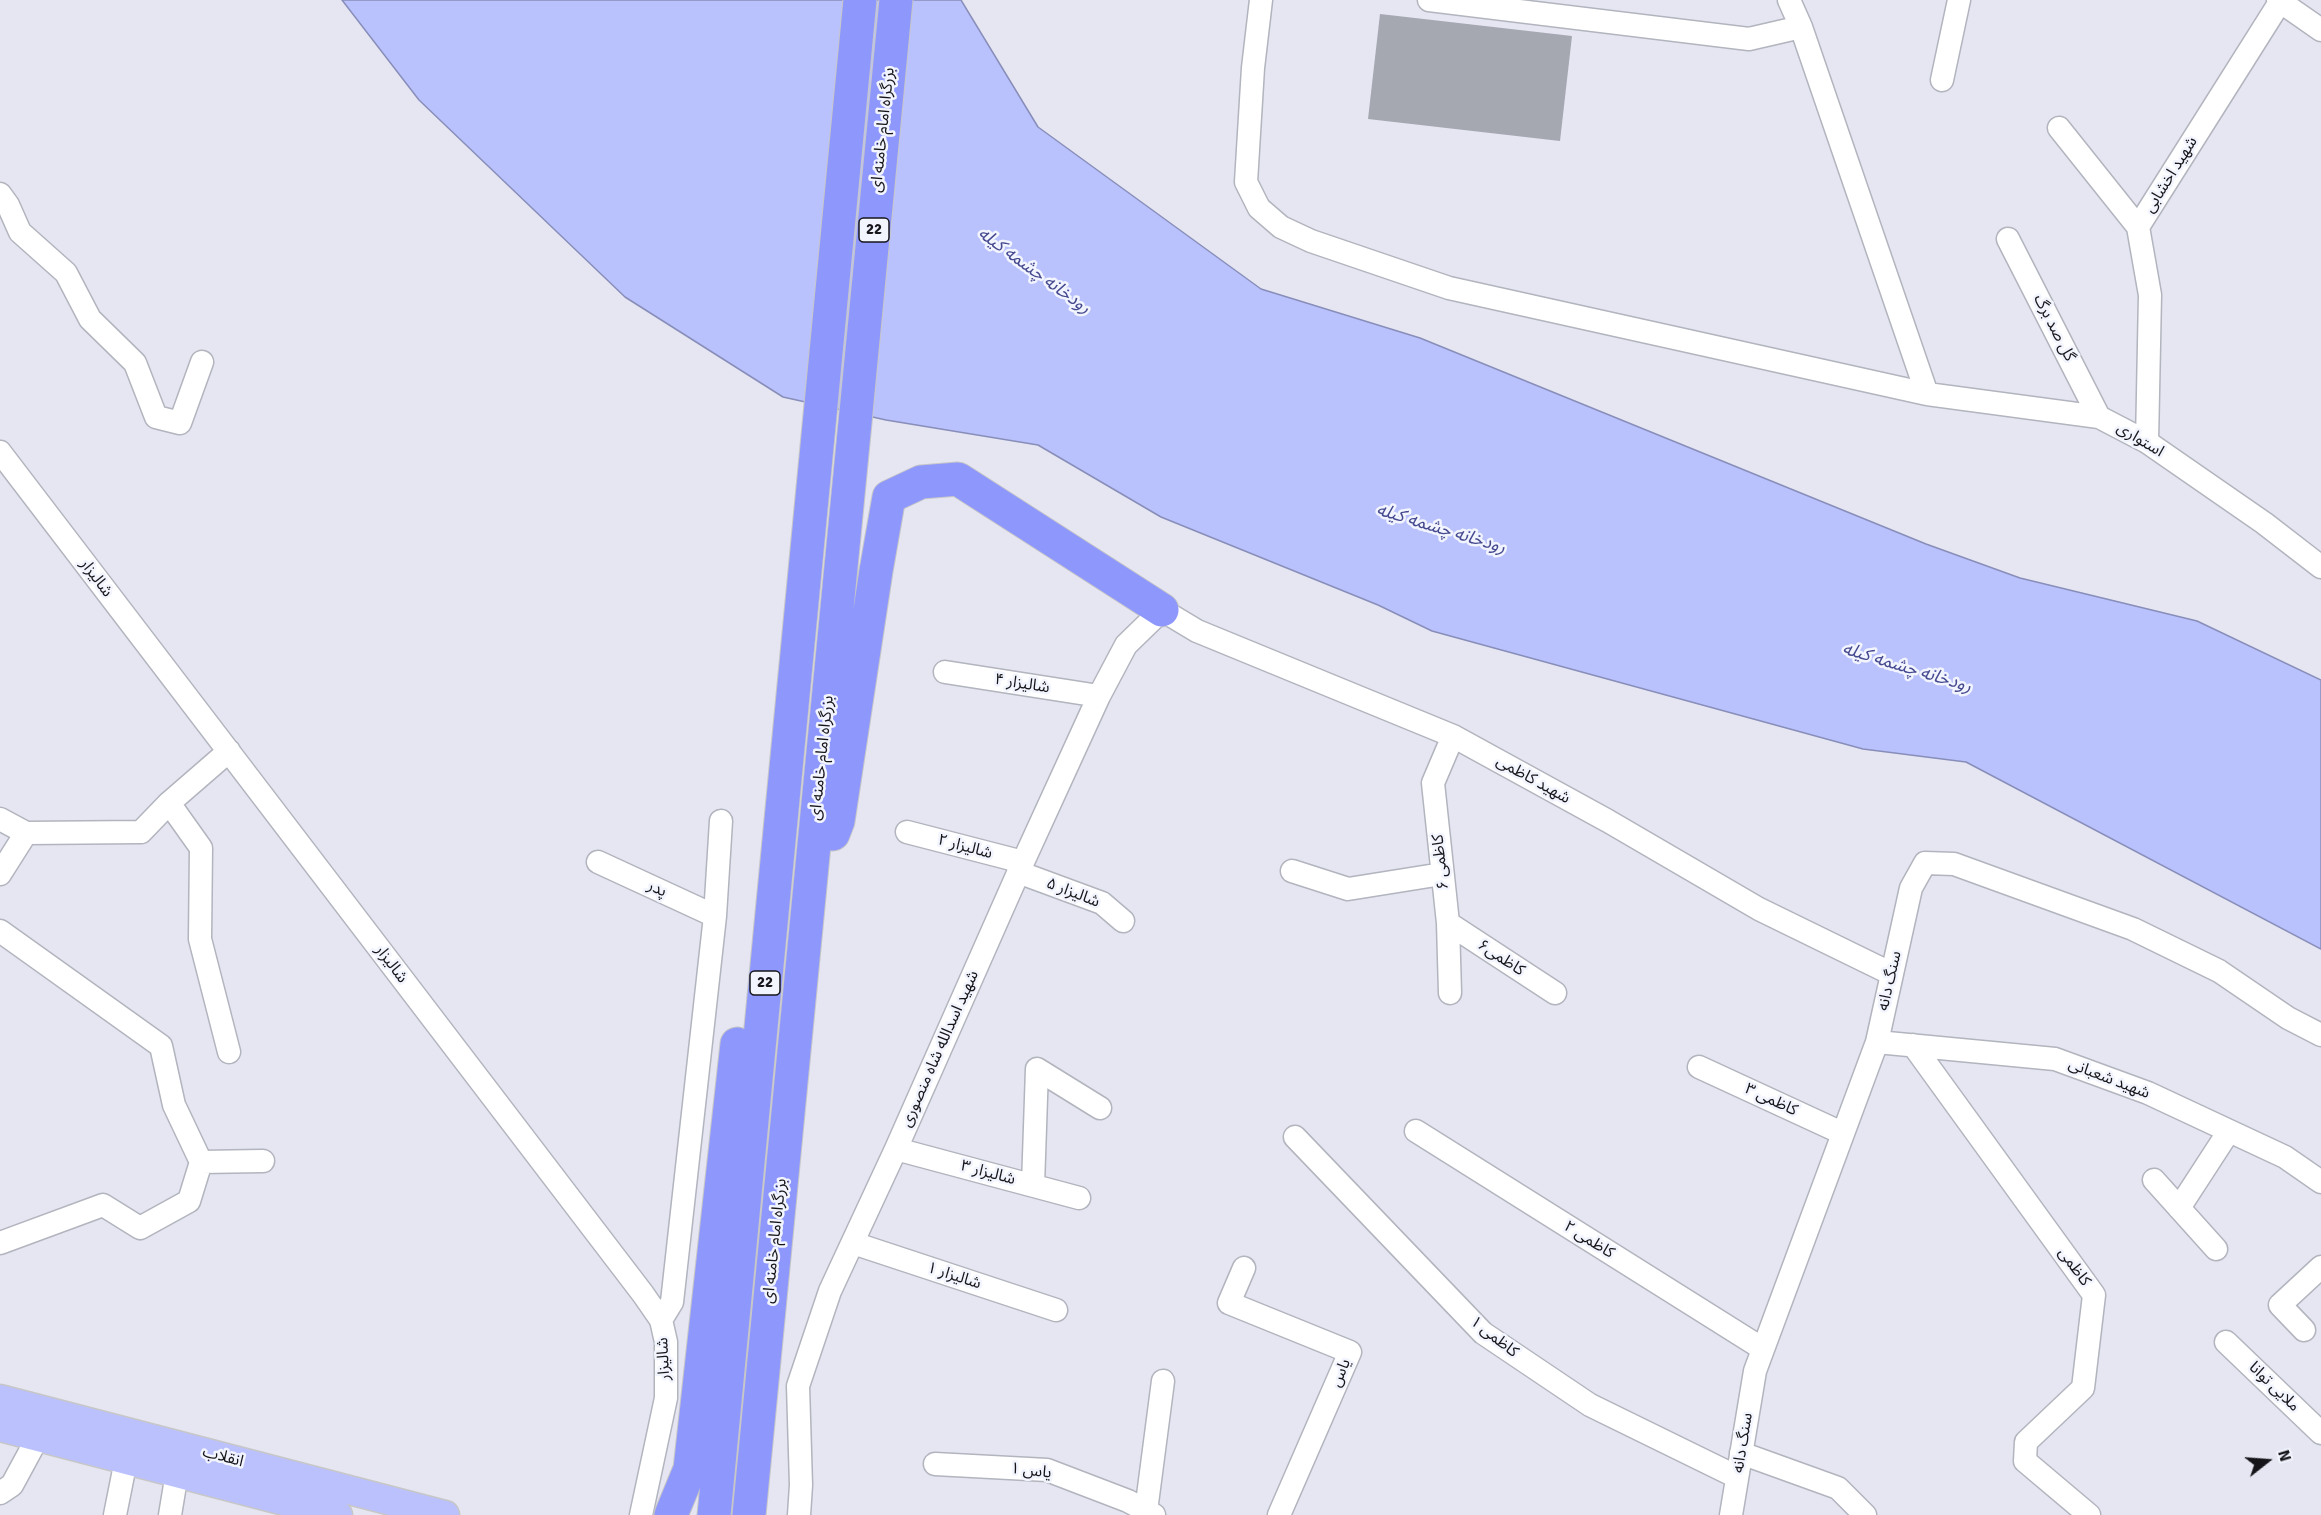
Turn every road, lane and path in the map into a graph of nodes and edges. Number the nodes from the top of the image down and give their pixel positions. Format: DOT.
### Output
graph roads {
  1 [pos="860,0"];
  2 [pos="896,0"];
  3 [pos="1246,0"];
  4 [pos="1262,0"];
  5 [pos="1430,0"];
  6 [pos="1789,0"];
  7 [pos="1959,0"];
  8 [pos="2279,1"];
  9 [pos="1801,27"];
  10 [pos="2321,30"];
  11 [pos="1253,68"];
  12 [pos="1942,80"];
  13 [pos="2059,128"];
  14 [pos="0,194"];
  15 [pos="2138,227"];
  16 [pos="2008,239"];
  17 [pos="202,362"];
  18 [pos="1927,394"];
  19 [pos="2099,417"];
  20 [pos="2147,442"];
  21 [pos="0,452"];
  22 [pos="2321,567"];
  23 [pos="1162,610"];
  24 [pos="945,672"];
  25 [pos="1099,696"];
  26 [pos="790,726"];
  27 [pos="1453,736"];
  28 [pos="229,751"];
  29 [pos="169,803"];
  30 [pos="0,819"];
  31 [pos="721,821"];
  32 [pos="26,832"];
  33 [pos="907,832"];
  34 [pos="598,862"];
  35 [pos="1020,867"];
  36 [pos="1292,871"];
  37 [pos="0,874"];
  38 [pos="1442,874"];
  39 [pos="808,900"];
  40 [pos="715,916"];
  41 [pos="1123,921"];
  42 [pos="1448,923"];
  43 [pos="0,931"];
  44 [pos="1892,974"];
  45 [pos="1450,993"];
  46 [pos="1555,993"];
  47 [pos="2321,1035"];
  48 [pos="1876,1042"];
  49 [pos="1913,1045"];
  50 [pos="229,1052"];
  51 [pos="1699,1067"];
  52 [pos="1100,1108"];
  53 [pos="1416,1131"];
  54 [pos="2229,1131"];
  55 [pos="1842,1133"];
  56 [pos="1295,1137"];
  57 [pos="896,1149"];
  58 [pos="263,1161"];
  59 [pos="201,1162"];
  60 [pos="2154,1180"];
  61 [pos="2321,1182"];
  62 [pos="1033,1185"];
  63 [pos="1079,1198"];
  64 [pos="2179,1208"];
  65 [pos="0,1243"];
  66 [pos="853,1243"];
  67 [pos="2216,1249"];
  68 [pos="2321,1267"];
  69 [pos="1245,1268"];
  70 [pos="1056,1310"];
  71 [pos="661,1320"];
  72 [pos="2304,1330"];
  73 [pos="2226,1342"];
  74 [pos="1763,1349"];
  75 [pos="1163,1381"];
  76 [pos="0,1399"];
  77 [pos="0,1427"];
  78 [pos="2321,1433"];
  79 [pos="38,1437"];
  80 [pos="1741,1452"];
  81 [pos="126,1460"];
  82 [pos="935,1464"];
  83 [pos="177,1473"];
  84 [pos="1737,1477"];
  85 [pos="0,1493"];
  86 [pos="1150,1513"];
  87 [pos="115,1515"];
  88 [pos="170,1515"];
  89 [pos="338,1515"];
  90 [pos="445,1515"];
  91 [pos="641,1515"];
  92 [pos="671,1515"];
  93 [pos="714,1515"];
  94 [pos="749,1515"];
  95 [pos="799,1515"];
  96 [pos="1279,1515"];
  97 [pos="1731,1515"];
  98 [pos="1865,1515"];
  99 [pos="2090,1515"];
  1 -- 26 [label="highway, بزرگراه امام خامنه ای / 22"];
  2 -- 39 [label="highway, بزرگراه امام خامنه ای / 22"];
  3 -- 11 [label="street"];
  4 -- 11 [label="street"];
  5 -- 9 [label="street"];
  6 -- 9 [label="street"];
  7 -- 12 [label="street"];
  8 -- 10 [label="street"];
  8 -- 15 [label="street, شهید اخشابی"];
  9 -- 18 [label="street"];
  11 -- 18 [label="street, استواری"];
  13 -- 15 [label="street"];
  14 -- 17 [label="street"];
  15 -- 20 [label="street, شهید اخشابی"];
  16 -- 19 [label="street, گل صد برگ"];
  18 -- 19 [label="street, استواری"];
  19 -- 20 [label="street, استواری"];
  20 -- 22 [label="street, استواری"];
  21 -- 28 [label="street, شالیزار"];
  23 -- 25 [label="street, شهید اسدالله شاه منصوری"];
  23 -- 27 [label="street, شهید کاظمی"];
  23 -- 39 [label="highway"];
  24 -- 25 [label="street, شالیزار ۴"];
  25 -- 35 [label="street, شهید اسدالله شاه منصوری"];
  26 -- 92 [label="highway"];
  26 -- 93 [label="highway, بزرگراه امام خامنه ای / 22"];
  27 -- 38 [label="street, کاظمی ۶"];
  27 -- 44 [label="street, شهید کاظمی"];
  28 -- 29 [label="street"];
  28 -- 71 [label="street, شالیزار"];
  29 -- 32 [label="street"];
  29 -- 50 [label="street"];
  30 -- 32 [label="street"];
  31 -- 40 [label="street"];
  32 -- 37 [label="street"];
  33 -- 35 [label="street, شالیزار ۲"];
  34 -- 40 [label="street, پدر"];
  35 -- 41 [label="street, شالیزار ۵"];
  35 -- 57 [label="street, شهید اسدالله شاه منصوری"];
  36 -- 38 [label="street"];
  38 -- 42 [label="street, کاظمی ۶"];
  39 -- 94 [label="highway, بزرگراه امام خامنه ای / 22"];
  40 -- 71 [label="street"];
  42 -- 45 [label="street, کاظمی ۶"];
  42 -- 46 [label="street, کاظمی۶"];
  43 -- 59 [label="street"];
  44 -- 47 [label="street, سنگ دانه"];
  44 -- 48 [label="street, سنگ دانه"];
  48 -- 49 [label="street, شهید شعبانی"];
  48 -- 55 [label="street, سنگ دانه"];
  49 -- 54 [label="street, شهید شعبانی"];
  49 -- 99 [label="street, کاظمی"];
  51 -- 55 [label="street, کاظمی ۳"];
  52 -- 62 [label="street"];
  53 -- 74 [label="street, کاظمی ۲"];
  54 -- 61 [label="street, شهید شعبانی"];
  54 -- 64 [label="street"];
  55 -- 74 [label="street, سنگ دانه"];
  56 -- 84 [label="street, کاظمی ۱"];
  57 -- 62 [label="street, شالیزار ۳"];
  57 -- 66 [label="street, شهید اسدالله شاه منصوری"];
  58 -- 59 [label="street"];
  59 -- 65 [label="street"];
  60 -- 64 [label="street"];
  62 -- 63 [label="street, شالیزار ۳"];
  64 -- 67 [label="street"];
  66 -- 70 [label="street, شالیزار ۱"];
  66 -- 95 [label="street, شهید اسدالله شاه منصوری"];
  68 -- 72 [label="street"];
  69 -- 96 [label="street, یاس"];
  71 -- 91 [label="street, شالیزار"];
  73 -- 78 [label="street, ملایی توانا"];
  74 -- 80 [label="street, سنگ دانه"];
  75 -- 86 [label="street"];
  76 -- 90 [label="main road, انقلاب"];
  77 -- 79 [label="main road, انقلاب"];
  79 -- 81 [label="main road, انقلاب"];
  79 -- 85 [label="street"];
  80 -- 84 [label="street, سنگ دانه"];
  80 -- 98 [label="street"];
  81 -- 83 [label="main road, انقلاب"];
  81 -- 87 [label="street"];
  82 -- 86 [label="street, یاس ۱"];
  83 -- 88 [label="street"];
  83 -- 89 [label="main road, انقلاب"];
  84 -- 97 [label="street, سنگ دانه"];
}
